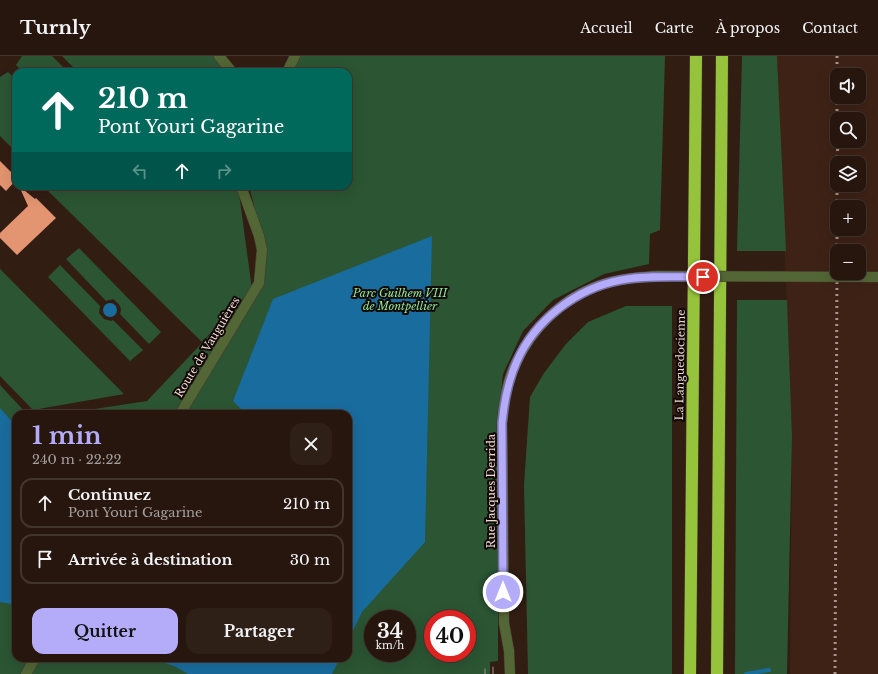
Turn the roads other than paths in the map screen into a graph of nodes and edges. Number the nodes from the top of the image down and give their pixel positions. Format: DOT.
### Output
graph roads {
  1 [pos="219,56"];
  2 [pos="295,56"];
  3 [pos="696,56"];
  4 [pos="722,56"];
  5 [pos="229,68"];
  6 [pos="289,68"];
  7 [pos="243,190"];
  8 [pos="878,277"];
  9 [pos="182,410"];
  10 [pos="33,662"];
  11 [pos="26,674"];
  12 [pos="510,674"];
  13 [pos="690,674"];
  14 [pos="717,674"];
  1 -- 5 [label="street"];
  2 -- 6 [label="street"];
  3 -- 13 [label="highway, La Languedocienne"];
  4 -- 14 [label="highway"];
  7 -- 9 [label="street, Route de Vauguières"];
  8 -- 12 [label="street, Rue Jacques Derrida, bridge"];
  10 -- 11 [label="street"];
}
